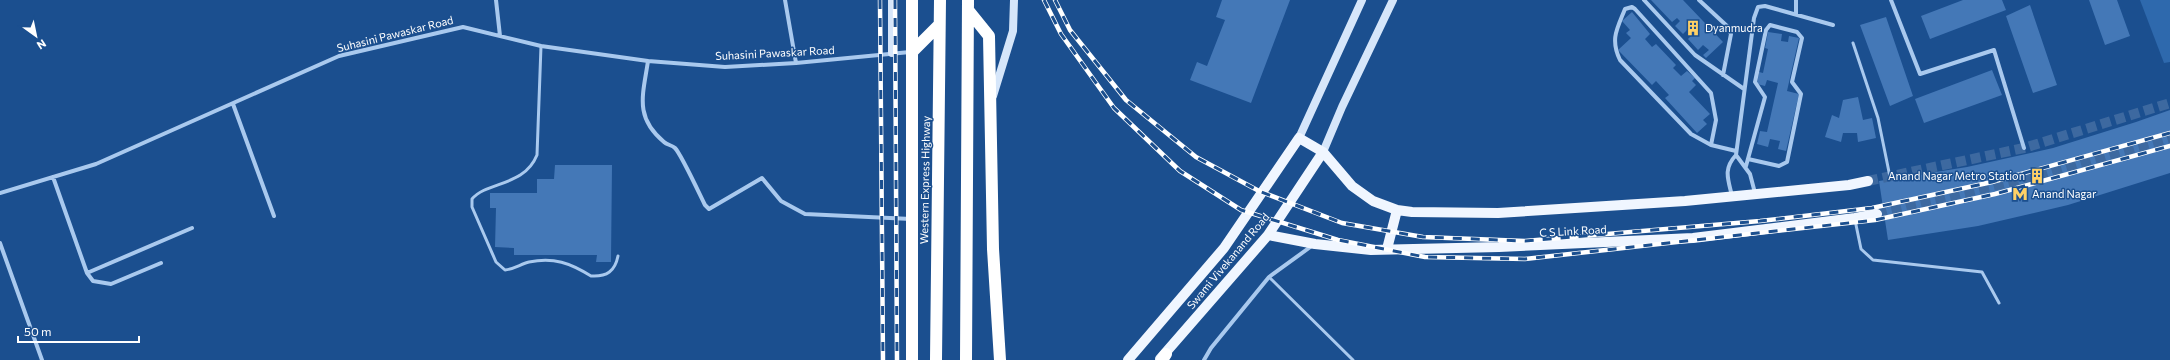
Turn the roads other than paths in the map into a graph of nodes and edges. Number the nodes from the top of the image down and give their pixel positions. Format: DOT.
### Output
graph roads {
  1 [pos="496,0"];
  2 [pos="785,0"];
  3 [pos="892,0"];
  4 [pos="912,0"];
  5 [pos="940,0"];
  6 [pos="1014,0"];
  7 [pos="1362,0"];
  8 [pos="1393,0"];
  9 [pos="1644,0"];
  10 [pos="1698,0"];
  11 [pos="1796,0"];
  12 [pos="1891,0"];
  13 [pos="968,5"];
  14 [pos="1796,14"];
  15 [pos="939,25"];
  16 [pos="1833,25"];
  17 [pos="500,36"];
  18 [pos="1853,43"];
  19 [pos="541,46"];
  20 [pos="912,52"];
  21 [pos="892,53"];
  22 [pos="648,61"];
  23 [pos="796,63"];
  24 [pos="1723,75"];
  25 [pos="1744,89"];
  26 [pos="991,102"];
  27 [pos="233,104"];
  28 [pos="1299,138"];
  29 [pos="1711,145"];
  30 [pos="2024,148"];
  31 [pos="1323,152"];
  32 [pos="1736,153"];
  33 [pos="1748,159"];
  34 [pos="1746,166"];
  35 [pos="53,177"];
  36 [pos="1890,177"];
  37 [pos="1868,181"];
  38 [pos="0,193"];
  39 [pos="1755,194"];
  40 [pos="1732,196"];
  41 [pos="1397,210"];
  42 [pos="1877,214"];
  43 [pos="274,216"];
  44 [pos="1855,218"];
  45 [pos="912,219"];
  46 [pos="192,228"];
  47 [pos="1268,235"];
  48 [pos="0,243"];
  49 [pos="1315,244"];
  50 [pos="1387,249"];
  51 [pos="618,256"];
  52 [pos="161,263"];
  53 [pos="87,273"];
  54 [pos="1269,276"];
  55 [pos="1999,303"];
  56 [pos="1162,358"];
  57 [pos="42,360"];
  58 [pos="912,360"];
  59 [pos="936,360"];
  60 [pos="966,360"];
  61 [pos="1000,360"];
  62 [pos="1128,360"];
  63 [pos="1204,360"];
  64 [pos="1353,360"];
  1 -- 17 [label="street"];
  2 -- 23 [label="street"];
  3 -- 21 [label="main road"];
  4 -- 20 [label="highway"];
  5 -- 15 [label="highway, Western Express Highway"];
  6 -- 26 [label="main road"];
  7 -- 28 [label="main road, Swami Vivekanand Road"];
  8 -- 31 [label="main road, Swami Vivekanand Road"];
  9 -- 24 [label="street"];
  10 -- 24 [label="street"];
  11 -- 14 [label="street"];
  12 -- 30 [label="street"];
  13 -- 26 [label="highway"];
  13 -- 60 [label="highway"];
  14 -- 16 [label="street"];
  14 -- 25 [label="street"];
  15 -- 20 [label="highway"];
  15 -- 59 [label="highway, Western Express Highway"];
  17 -- 19 [label="street, Suhasini Pawaskar Road"];
  17 -- 27 [label="street, Suhasini Pawaskar Road"];
  18 -- 36 [label="lane"];
  19 -- 22 [label="street, Suhasini Pawaskar Road"];
  19 -- 51 [label="lane"];
  20 -- 21 [label="street, Suhasini Pawaskar Road"];
  20 -- 45 [label="highway"];
  21 -- 23 [label="street, Suhasini Pawaskar Road"];
  22 -- 23 [label="street, Suhasini Pawaskar Road"];
  22 -- 45 [label="street"];
  24 -- 25 [label="street"];
  25 -- 32 [label="street"];
  26 -- 61 [label="highway"];
  27 -- 35 [label="street, Suhasini Pawaskar Road"];
  27 -- 43 [label="street"];
  28 -- 31 [label="main road, C S Link Road"];
  28 -- 62 [label="main road, Swami Vivekanand Road"];
  29 -- 29 [label="street"];
  29 -- 32 [label="street"];
  31 -- 41 [label="main road, C S Link Road"];
  31 -- 47 [label="main road, Swami Vivekanand Road"];
  32 -- 34 [label="street"];
  32 -- 40 [label="street"];
  33 -- 33 [label="street"];
  33 -- 34 [label="street"];
  34 -- 39 [label="street"];
  35 -- 38 [label="street, Suhasini Pawaskar Road"];
  35 -- 53 [label="street"];
  37 -- 39 [label="main road, C S Link Road"];
  39 -- 40 [label="main road, C S Link Road"];
  40 -- 41 [label="main road, C S Link Road"];
  41 -- 50 [label="main road"];
  42 -- 44 [label="main road, C S Link Road"];
  44 -- 50 [label="main road, C S Link Road"];
  44 -- 55 [label="lane"];
  45 -- 58 [label="highway"];
  46 -- 53 [label="street"];
  47 -- 49 [label="main road, C S Link Road"];
  47 -- 56 [label="main road, Swami Vivekanand Road"];
  48 -- 57 [label="street"];
  49 -- 50 [label="main road, C S Link Road"];
  49 -- 54 [label="street"];
  52 -- 53 [label="street"];
  54 -- 63 [label="street"];
  54 -- 64 [label="lane"];
}
